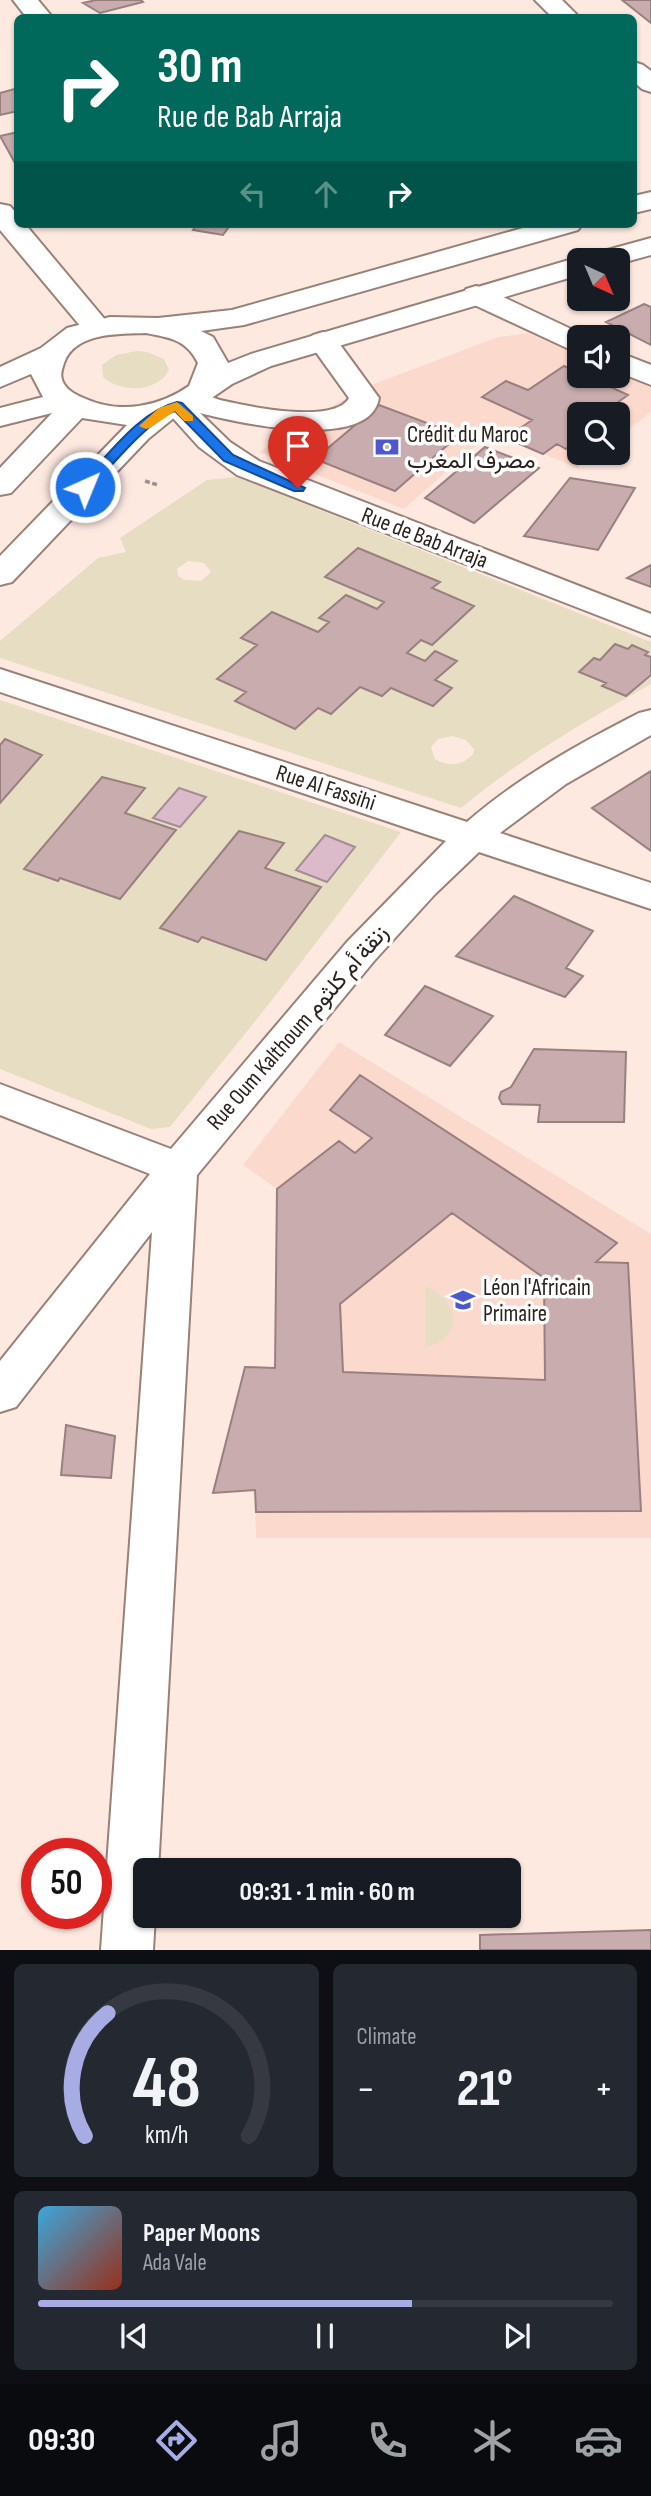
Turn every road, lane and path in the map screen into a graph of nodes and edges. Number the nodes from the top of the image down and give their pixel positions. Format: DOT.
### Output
graph roads {
  1 [pos="25,0"];
  2 [pos="547,0"];
  3 [pos="37,14"];
  4 [pos="563,14"];
  5 [pos="637,72"];
  6 [pos="651,84"];
  7 [pos="0,212"];
  8 [pos="554,228"];
  9 [pos="651,246"];
  10 [pos="630,252"];
  11 [pos="567,269"];
  12 [pos="476,295"];
  13 [pos="159,326"];
  14 [pos="97,328"];
  15 [pos="567,337"];
  16 [pos="323,341"];
  17 [pos="53,353"];
  18 [pos="630,366"];
  19 [pos="651,376"];
  20 [pos="0,378"];
  21 [pos="183,402"];
  22 [pos="71,403"];
  23 [pos="0,417"];
  24 [pos="0,486"];
  25 [pos="0,575"];
  26 [pos="651,626"];
  27 [pos="0,680"];
  28 [pos="651,721"];
  29 [pos="475,836"];
  30 [pos="651,896"];
  31 [pos="0,1099"];
  32 [pos="177,1168"];
  33 [pos="0,1394"];
  34 [pos="127,1950"];
  1 -- 3 [label="street"];
  2 -- 4 [label="street"];
  5 -- 6 [label="street"];
  7 -- 14 [label="street"];
  8 -- 13 [label="street"];
  9 -- 10 [label="street"];
  11 -- 12 [label="street"];
  12 -- 15 [label="street"];
  12 -- 16 [label="street"];
  13 -- 14 [label="street"];
  13 -- 21 [label="street"];
  14 -- 17 [label="street"];
  16 -- 21 [label="street"];
  16 -- 21 [label="street"];
  17 -- 20 [label="street"];
  17 -- 22 [label="street"];
  18 -- 19 [label="street"];
  21 -- 22 [label="street"];
  21 -- 25 [label="street"];
  21 -- 26 [label="street, Rue de Bab Arraja"];
  22 -- 23 [label="street"];
  22 -- 24 [label="street"];
  27 -- 29 [label="street, Rue Al Fassihi"];
  28 -- 29 [label="street, Rue Oum Kalthoum زنقة أم كلثوم"];
  29 -- 30 [label="street, Rue Al Fassihi"];
  29 -- 32 [label="street, Rue Oum Kalthoum زنقة أم كلثوم"];
  31 -- 32 [label="street"];
  32 -- 33 [label="street, Rue Oum Kalthoum زنقة أم كلثوم"];
  32 -- 34 [label="street"];
}
